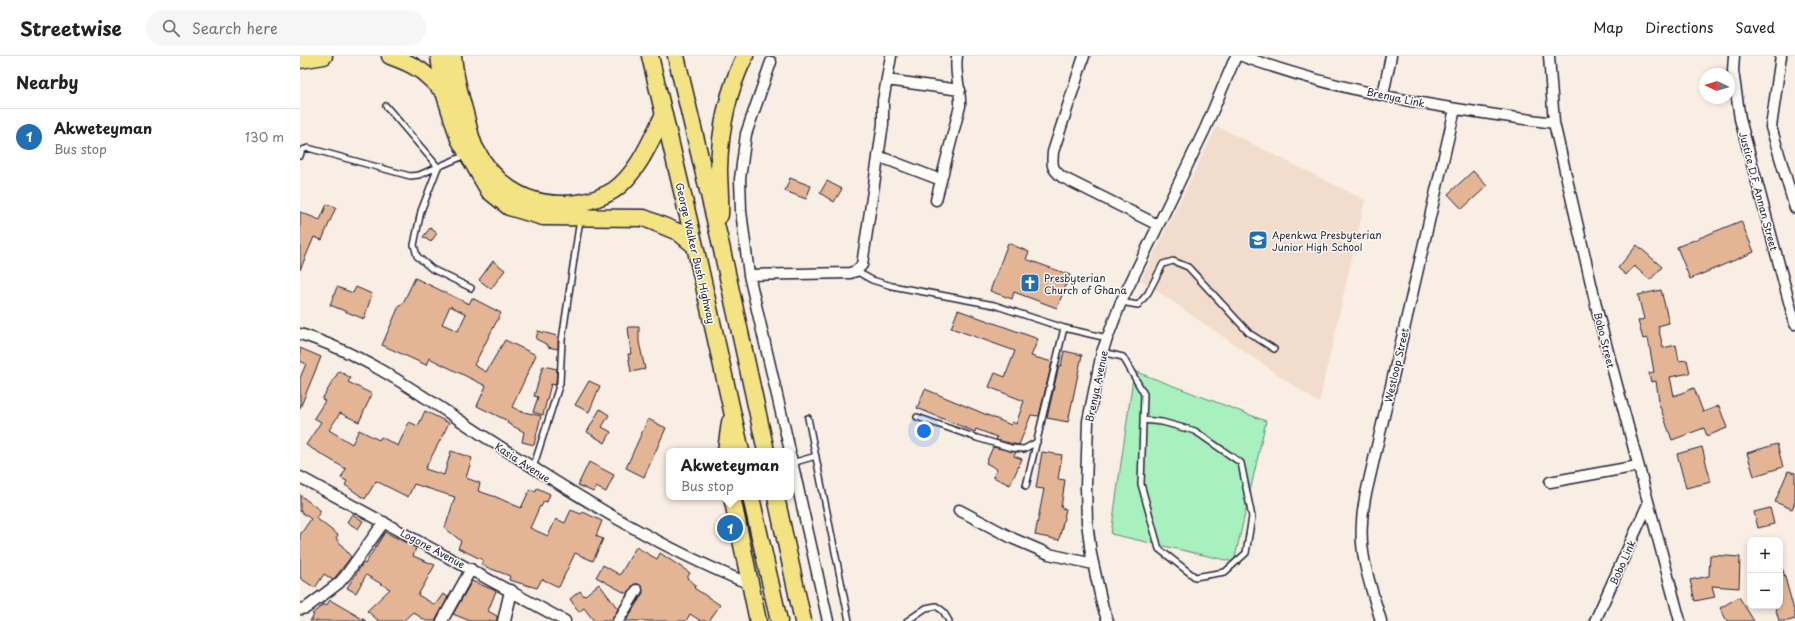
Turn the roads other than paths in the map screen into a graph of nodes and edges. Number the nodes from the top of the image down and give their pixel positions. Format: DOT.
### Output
graph roads {
  1 [pos="324,56"];
  2 [pos="390,56"];
  3 [pos="439,56"];
  4 [pos="453,56"];
  5 [pos="650,56"];
  6 [pos="676,56"];
  7 [pos="745,56"];
  8 [pos="890,56"];
  9 [pos="957,56"];
  10 [pos="1084,56"];
  11 [pos="1236,56"];
  12 [pos="1242,56"];
  13 [pos="1391,56"];
  14 [pos="1549,56"];
  15 [pos="1734,56"];
  16 [pos="1781,56"];
  17 [pos="300,60"];
  18 [pos="771,62"];
  19 [pos="887,80"];
  20 [pos="960,90"];
  21 [pos="444,92"];
  22 [pos="1383,95"];
  23 [pos="386,106"];
  24 [pos="1455,110"];
  25 [pos="664,114"];
  26 [pos="1554,122"];
  27 [pos="467,154"];
  28 [pos="300,156"];
  29 [pos="878,156"];
  30 [pos="438,167"];
  31 [pos="941,180"];
  32 [pos="936,200"];
  33 [pos="1795,208"];
  34 [pos="581,216"];
  35 [pos="1158,225"];
  36 [pos="720,241"];
  37 [pos="695,246"];
  38 [pos="856,271"];
  39 [pos="749,275"];
  40 [pos="471,288"];
  41 [pos="1122,302"];
  42 [pos="1795,324"];
  43 [pos="1064,328"];
  44 [pos="300,334"];
  45 [pos="1108,338"];
  46 [pos="1274,349"];
  47 [pos="1102,352"];
  48 [pos="731,410"];
  49 [pos="917,417"];
  50 [pos="808,418"];
  51 [pos="1143,420"];
  52 [pos="1037,442"];
  53 [pos="726,448"];
  54 [pos="740,448"];
  55 [pos="765,448"];
  56 [pos="789,448"];
  57 [pos="816,456"];
  58 [pos="794,460"];
  59 [pos="1638,466"];
  60 [pos="533,468"];
  61 [pos="794,469"];
  62 [pos="300,477"];
  63 [pos="1550,482"];
  64 [pos="1026,486"];
  65 [pos="733,500"];
  66 [pos="752,500"];
  67 [pos="777,500"];
  68 [pos="1648,504"];
  69 [pos="959,510"];
  70 [pos="384,522"];
  71 [pos="1093,564"];
  72 [pos="471,569"];
  73 [pos="750,584"];
  74 [pos="637,590"];
  75 [pos="511,591"];
  76 [pos="300,609"];
  77 [pos="442,621"];
  78 [pos="504,621"];
  79 [pos="565,621"];
  80 [pos="618,621"];
  81 [pos="758,621"];
  82 [pos="779,621"];
  83 [pos="803,621"];
  84 [pos="828,621"];
  85 [pos="849,621"];
  86 [pos="906,621"];
  87 [pos="949,621"];
  88 [pos="1108,621"];
  89 [pos="1381,621"];
  90 [pos="1595,621"];
  91 [pos="1680,621"];
  1 -- 17 [label="highway"];
  2 -- 21 [label="highway"];
  3 -- 21 [label="highway"];
  4 -- 25 [label="highway"];
  5 -- 25 [label="highway, George Walker Bush Highway"];
  6 -- 36 [label="highway"];
  7 -- 36 [label="highway"];
  8 -- 19 [label="street"];
  9 -- 20 [label="street"];
  10 -- 35 [label="street"];
  11 -- 35 [label="street, Brenya Avenue"];
  12 -- 22 [label="street, Brenya Link"];
  13 -- 22 [label="street"];
  14 -- 26 [label="street, Bobo Street"];
  15 -- 42 [label="street, Justice D.F. Annan Street"];
  16 -- 33 [label="street"];
  18 -- 39 [label="street"];
  19 -- 20 [label="street"];
  19 -- 29 [label="street"];
  20 -- 31 [label="street"];
  21 -- 27 [label="highway"];
  22 -- 24 [label="street, Brenya Link"];
  23 -- 30 [label="lane"];
  24 -- 26 [label="street, Brenya Link"];
  24 -- 89 [label="street, Westloop Street"];
  25 -- 37 [label="highway, George Walker Bush Highway"];
  26 -- 59 [label="street, Bobo Street"];
  27 -- 30 [label="lane"];
  27 -- 34 [label="highway"];
  28 -- 30 [label="lane"];
  29 -- 31 [label="street"];
  29 -- 38 [label="street"];
  30 -- 40 [label="lane"];
  31 -- 32 [label="street"];
  34 -- 37 [label="highway"];
  34 -- 60 [label="lane"];
  35 -- 41 [label="street, Brenya Avenue"];
  36 -- 55 [label="highway"];
  37 -- 48 [label="highway, George Walker Bush Highway"];
  38 -- 39 [label="street"];
  38 -- 43 [label="lane"];
  39 -- 56 [label="street"];
  41 -- 45 [label="street, Brenya Avenue"];
  41 -- 46 [label="lane"];
  43 -- 45 [label="lane"];
  43 -- 52 [label="lane"];
  44 -- 60 [label="street, Kasia Avenue"];
  45 -- 47 [label="street, Brenya Avenue"];
  47 -- 51 [label="lane"];
  47 -- 71 [label="street, Brenya Avenue"];
  48 -- 53 [label="highway"];
  48 -- 54 [label="highway, George Walker Bush Highway"];
  49 -- 52 [label="lane"];
  50 -- 57 [label="lane"];
  51 -- 51 [label="lane"];
  52 -- 64 [label="lane"];
  57 -- 58 [label="lane"];
  57 -- 85 [label="lane"];
  59 -- 63 [label="street"];
  59 -- 68 [label="street, Bobo Street"];
  60 -- 73 [label="street, Kasia Avenue"];
  61 -- 84 [label="street"];
  62 -- 70 [label="street, Logone Avenue"];
  65 -- 73 [label="highway"];
  66 -- 82 [label="highway"];
  67 -- 83 [label="highway"];
  68 -- 90 [label="street, Bobo Link"];
  68 -- 91 [label="street, Bobo Street"];
  69 -- 71 [label="street"];
  70 -- 72 [label="street, Logone Avenue"];
  70 -- 76 [label="street"];
  71 -- 88 [label="street, Brenya Avenue"];
  72 -- 75 [label="street, Logone Avenue"];
  72 -- 77 [label="street"];
  73 -- 81 [label="highway"];
  74 -- 80 [label="street"];
  75 -- 78 [label="street"];
  75 -- 79 [label="street, Logone Avenue"];
  86 -- 87 [label="lane"];
}
